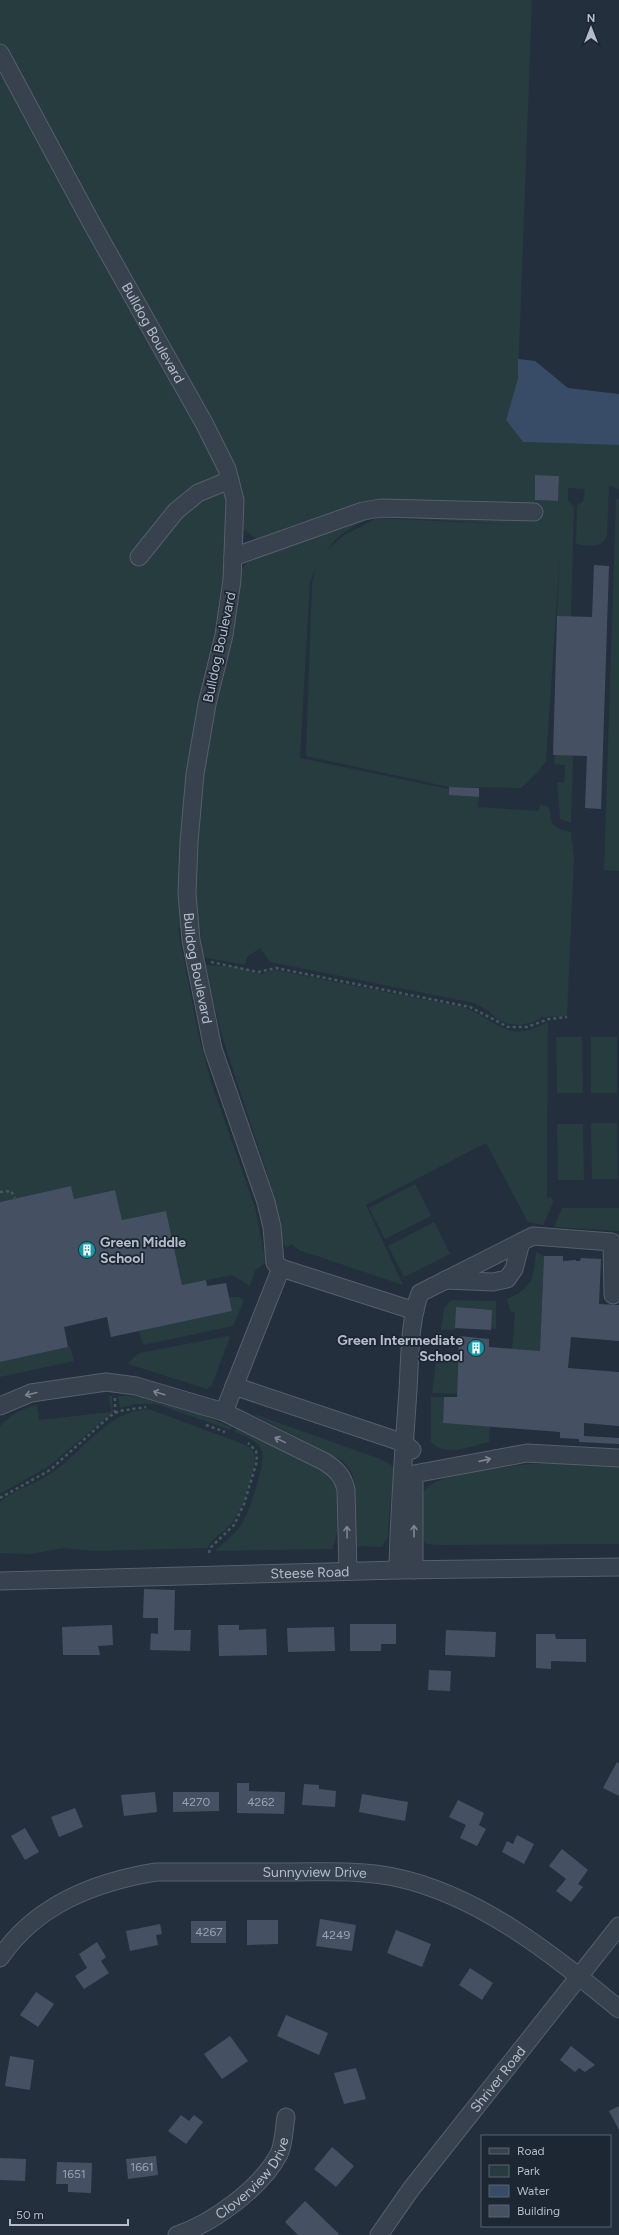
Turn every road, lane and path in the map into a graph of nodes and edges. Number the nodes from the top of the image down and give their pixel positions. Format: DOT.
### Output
graph roads {
  1 [pos="0,53"];
  2 [pos="230,480"];
  3 [pos="534,512"];
  4 [pos="139,557"];
  5 [pos="233,557"];
  6 [pos="195,961"];
  7 [pos="567,1017"];
  8 [pos="0,1192"];
  9 [pos="15,1198"];
  10 [pos="521,1242"];
  11 [pos="278,1266"];
  12 [pos="443,1280"];
  13 [pos="613,1295"];
  14 [pos="415,1311"];
  15 [pos="234,1386"];
  16 [pos="0,1406"];
  17 [pos="151,1406"];
  18 [pos="224,1412"];
  19 [pos="199,1423"];
  20 [pos="228,1434"];
  21 [pos="245,1441"];
  22 [pos="404,1447"];
  23 [pos="619,1458"];
  24 [pos="407,1474"];
  25 [pos="0,1498"];
  26 [pos="209,1554"];
  27 [pos="619,1567"];
  28 [pos="406,1570"];
  29 [pos="348,1571"];
  30 [pos="0,1581"];
  31 [pos="619,1926"];
  32 [pos="5,1940"];
  33 [pos="0,1958"];
  34 [pos="580,1977"];
  35 [pos="619,2009"];
  36 [pos="286,2117"];
  37 [pos="177,2235"];
  38 [pos="379,2235"];
  1 -- 2 [label="street, Bulldog Boulevard"];
  2 -- 4 [label="street"];
  2 -- 5 [label="street, Bulldog Boulevard"];
  3 -- 5 [label="street"];
  5 -- 6 [label="street, Bulldog Boulevard"];
  6 -- 7 [label="path"];
  6 -- 11 [label="street, Bulldog Boulevard"];
  8 -- 9 [label="path"];
  10 -- 12 [label="street"];
  10 -- 12 [label="street"];
  10 -- 13 [label="street"];
  11 -- 14 [label="street"];
  11 -- 15 [label="street"];
  12 -- 14 [label="street"];
  14 -- 22 [label="street"];
  15 -- 18 [label="street"];
  15 -- 22 [label="street"];
  18 -- 16 [label="street, one-way"];
  17 -- 25 [label="path"];
  29 -- 18 [label="street, one-way"];
  19 -- 20 [label="path"];
  21 -- 26 [label="path"];
  22 -- 24 [label="street"];
  24 -- 23 [label="street, one-way"];
  24 -- 28 [label="street"];
  27 -- 28 [label="street, Steese Road"];
  28 -- 29 [label="street, Steese Road"];
  29 -- 30 [label="street, Steese Road"];
  31 -- 34 [label="street, Shriver Road"];
  32 -- 33 [label="street, Sunnyview Drive"];
  32 -- 34 [label="street, Sunnyview Drive"];
  34 -- 35 [label="street, Sunnyview Drive"];
  34 -- 38 [label="street, Shriver Road"];
  36 -- 37 [label="street, Cloverview Drive"];
}
